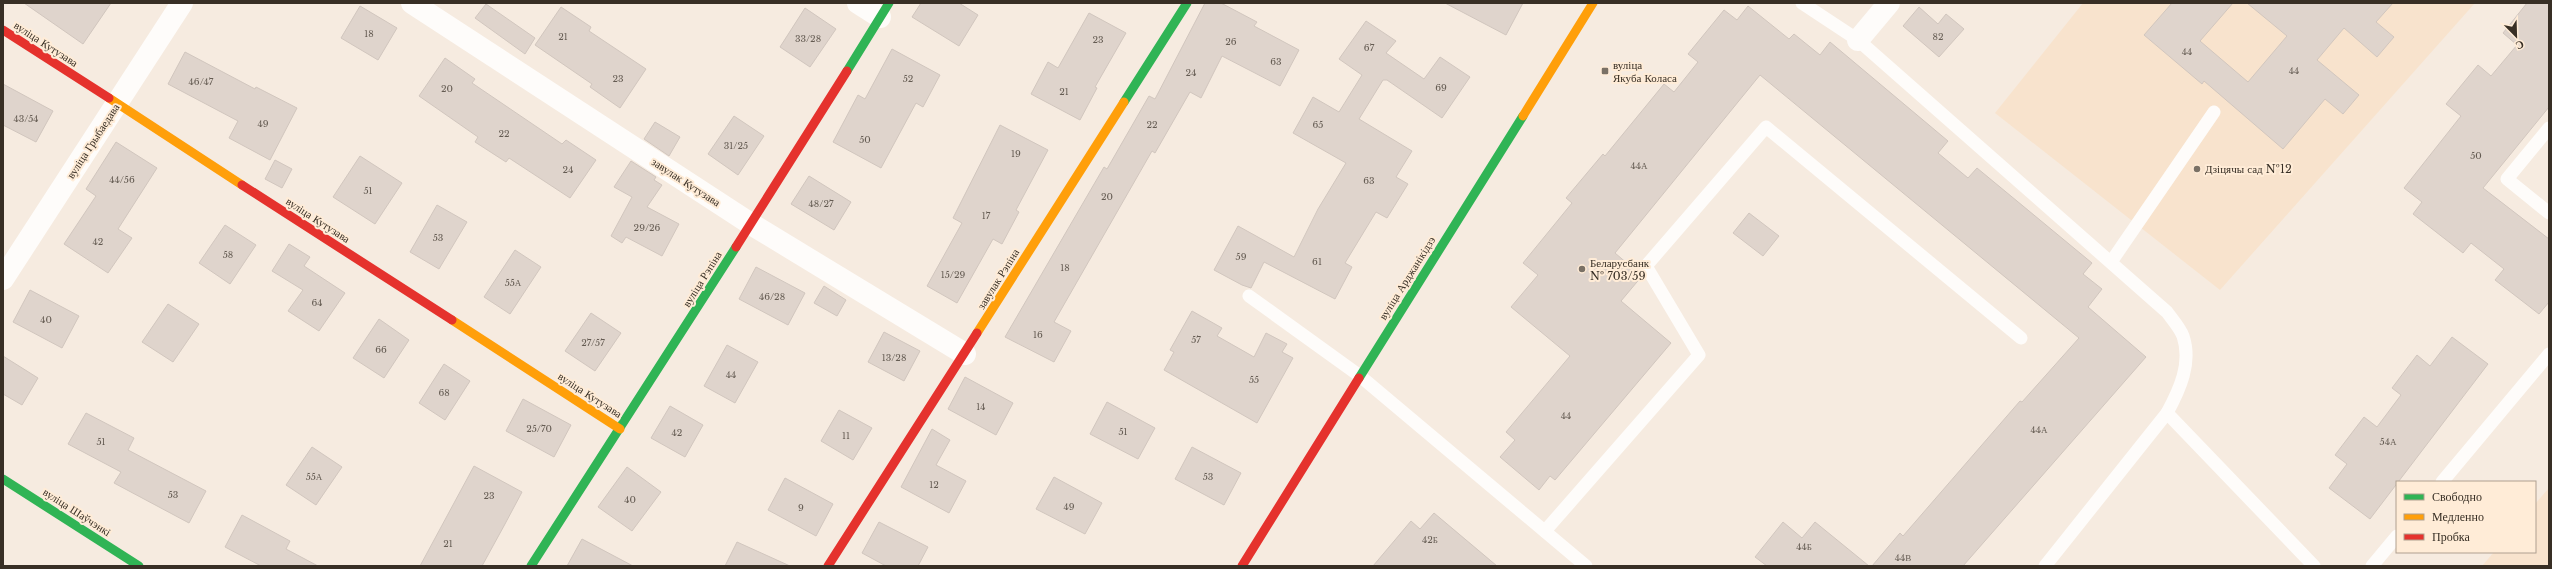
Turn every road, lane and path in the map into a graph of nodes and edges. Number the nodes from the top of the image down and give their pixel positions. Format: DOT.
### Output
graph roads {
  1 [pos="182,3"];
  2 [pos="412,3"];
  3 [pos="858,3"];
  4 [pos="1187,3"];
  5 [pos="1593,3"];
  6 [pos="1802,3"];
  7 [pos="1889,3"];
  8 [pos="885,10"];
  9 [pos="3,30"];
  10 [pos="1858,40"];
  11 [pos="116,105"];
  12 [pos="2214,112"];
  13 [pos="2549,128"];
  14 [pos="2549,213"];
  15 [pos="751,224"];
  16 [pos="2111,262"];
  17 [pos="3,279"];
  18 [pos="1249,296"];
  19 [pos="2021,338"];
  20 [pos="965,354"];
  21 [pos="2549,354"];
  22 [pos="1360,376"];
  23 [pos="2167,413"];
  24 [pos="620,429"];
  25 [pos="3,479"];
  26 [pos="2443,481"];
  27 [pos="1545,531"];
  28 [pos="2396,537"];
  29 [pos="139,566"];
  30 [pos="531,566"];
  31 [pos="828,566"];
  32 [pos="1242,566"];
  33 [pos="1586,566"];
  34 [pos="2045,566"];
  35 [pos="2314,566"];
  36 [pos="2372,566"];
  1 -- 11 [label="street, вуліца Грыбаедава"];
  2 -- 15 [label="street, завулак Кутузава"];
  3 -- 8 [label="street"];
  4 -- 20 [label="street, завулак Рэпіна"];
  5 -- 22 [label="street, вуліца Арджанікідзэ"];
  6 -- 10 [label="lane"];
  7 -- 10 [label="street"];
  8 -- 15 [label="street, вуліца Рэпіна"];
  9 -- 11 [label="street, вуліца Кутузава"];
  10 -- 16 [label="lane"];
  11 -- 17 [label="street, вуліца Грыбаедава"];
  11 -- 24 [label="street, вуліца Кутузава"];
  12 -- 16 [label="lane"];
  13 -- 14 [label="lane"];
  15 -- 20 [label="street, завулак Кутузава"];
  15 -- 24 [label="street, вуліца Рэпіна"];
  16 -- 23 [label="lane"];
  18 -- 22 [label="lane"];
  19 -- 27 [label="lane"];
  20 -- 31 [label="street, завулак Рэпіна"];
  21 -- 26 [label="lane"];
  22 -- 27 [label="lane"];
  22 -- 32 [label="street, вуліца Арджанікідзэ"];
  23 -- 34 [label="lane"];
  23 -- 35 [label="lane"];
  24 -- 30 [label="street, вуліца Рэпіна"];
  25 -- 29 [label="street, вуліца Шаўчэнкі"];
  27 -- 33 [label="lane"];
  28 -- 36 [label="lane"];
}
